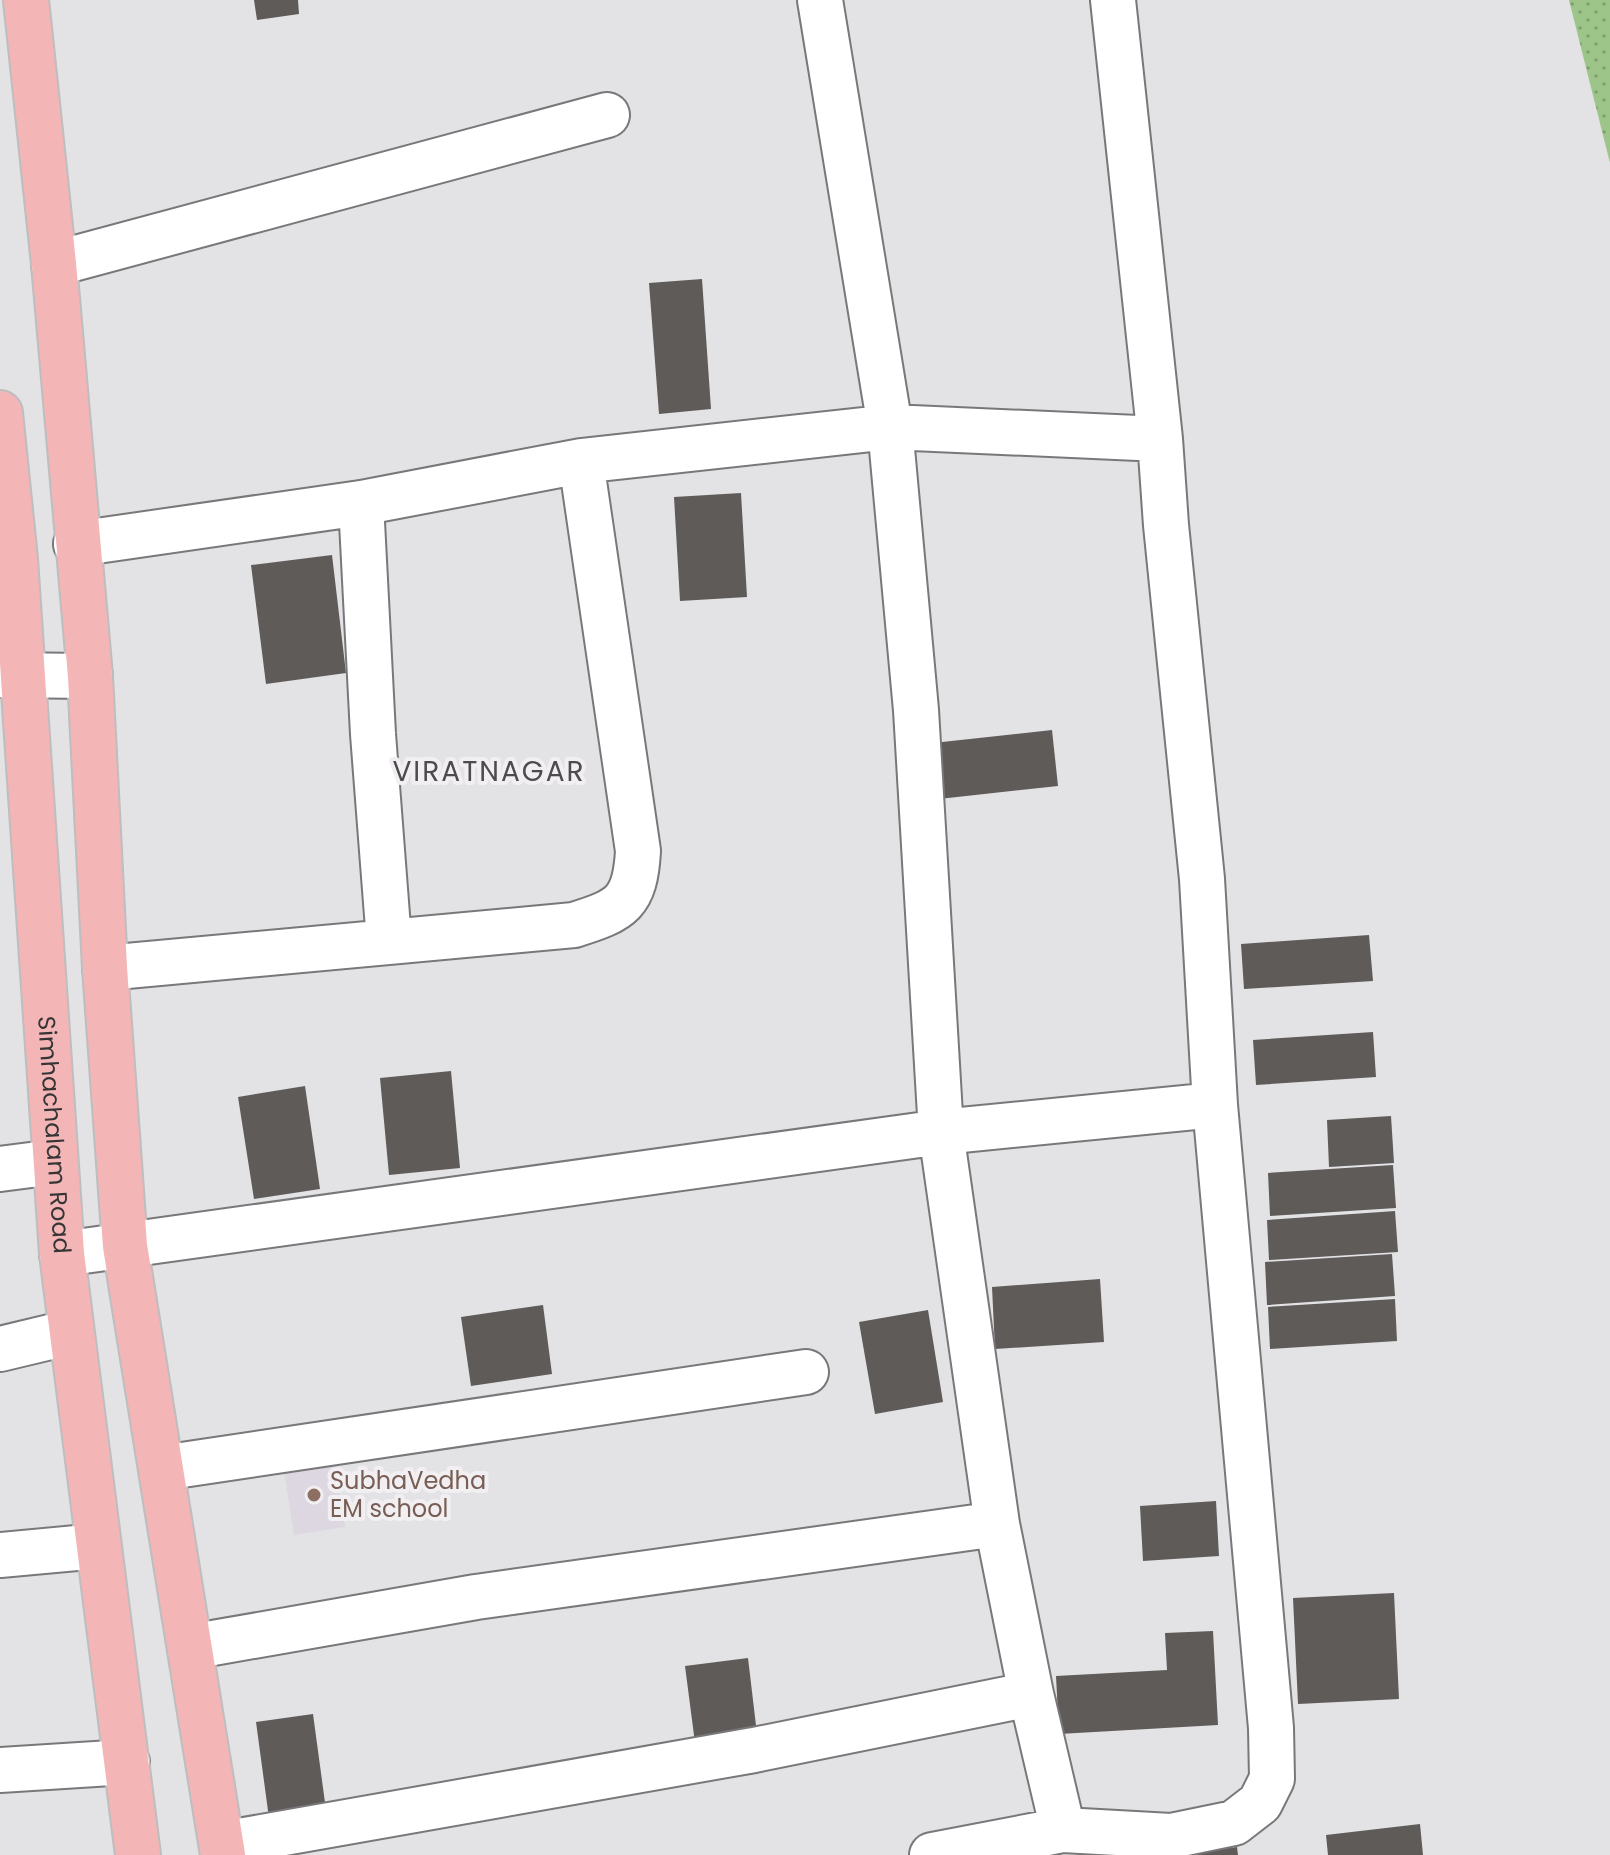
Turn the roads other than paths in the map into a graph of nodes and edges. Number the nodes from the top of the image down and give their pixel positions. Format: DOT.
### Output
graph roads {
  1 [pos="26,0"];
  2 [pos="820,0"];
  3 [pos="1113,0"];
  4 [pos="607,115"];
  5 [pos="54,264"];
  6 [pos="0,413"];
  7 [pos="890,427"];
  8 [pos="1160,439"];
  9 [pos="581,461"];
  10 [pos="361,503"];
  11 [pos="76,544"];
  12 [pos="11,674"];
  13 [pos="90,676"];
  14 [pos="389,941"];
  15 [pos="105,968"];
  16 [pos="1215,1105"];
  17 [pos="941,1132"];
  18 [pos="54,1162"];
  19 [pos="0,1169"];
  20 [pos="125,1246"];
  21 [pos="62,1254"];
  22 [pos="71,1332"];
  23 [pos="0,1349"];
  24 [pos="806,1372"];
  25 [pos="162,1468"];
  26 [pos="997,1524"];
  27 [pos="98,1546"];
  28 [pos="0,1555"];
  29 [pos="190,1647"];
  30 [pos="1031,1694"];
  31 [pos="127,1762"];
  32 [pos="0,1770"];
  33 [pos="1063,1830"];
  34 [pos="222,1849"];
  35 [pos="138,1855"];
  36 [pos="932,1855"];
  1 -- 5 [label="main road"];
  2 -- 7 [label="street"];
  3 -- 8 [label="street"];
  4 -- 5 [label="street"];
  5 -- 11 [label="main road"];
  6 -- 12 [label="main road, Simhachalam Road"];
  7 -- 8 [label="street"];
  7 -- 9 [label="street"];
  7 -- 17 [label="street"];
  8 -- 16 [label="street"];
  9 -- 10 [label="street"];
  9 -- 14 [label="street"];
  10 -- 11 [label="street"];
  10 -- 14 [label="street"];
  11 -- 13 [label="main road"];
  12 -- 13 [label="street"];
  12 -- 18 [label="main road, Simhachalam Road"];
  13 -- 15 [label="main road"];
  14 -- 15 [label="street"];
  15 -- 20 [label="main road"];
  16 -- 17 [label="street"];
  16 -- 33 [label="street"];
  17 -- 20 [label="street"];
  17 -- 26 [label="street"];
  18 -- 19 [label="street"];
  18 -- 21 [label="main road, Simhachalam Road"];
  20 -- 21 [label="street"];
  20 -- 25 [label="main road"];
  21 -- 22 [label="main road, Simhachalam Road"];
  22 -- 23 [label="street"];
  22 -- 27 [label="main road, Simhachalam Road"];
  24 -- 25 [label="street"];
  25 -- 29 [label="main road"];
  26 -- 29 [label="street"];
  26 -- 30 [label="street"];
  27 -- 28 [label="street"];
  27 -- 31 [label="main road, Simhachalam Road"];
  29 -- 34 [label="main road"];
  30 -- 33 [label="street"];
  30 -- 34 [label="street"];
  31 -- 32 [label="street"];
  31 -- 35 [label="main road, Simhachalam Road"];
  33 -- 36 [label="street"];
}
